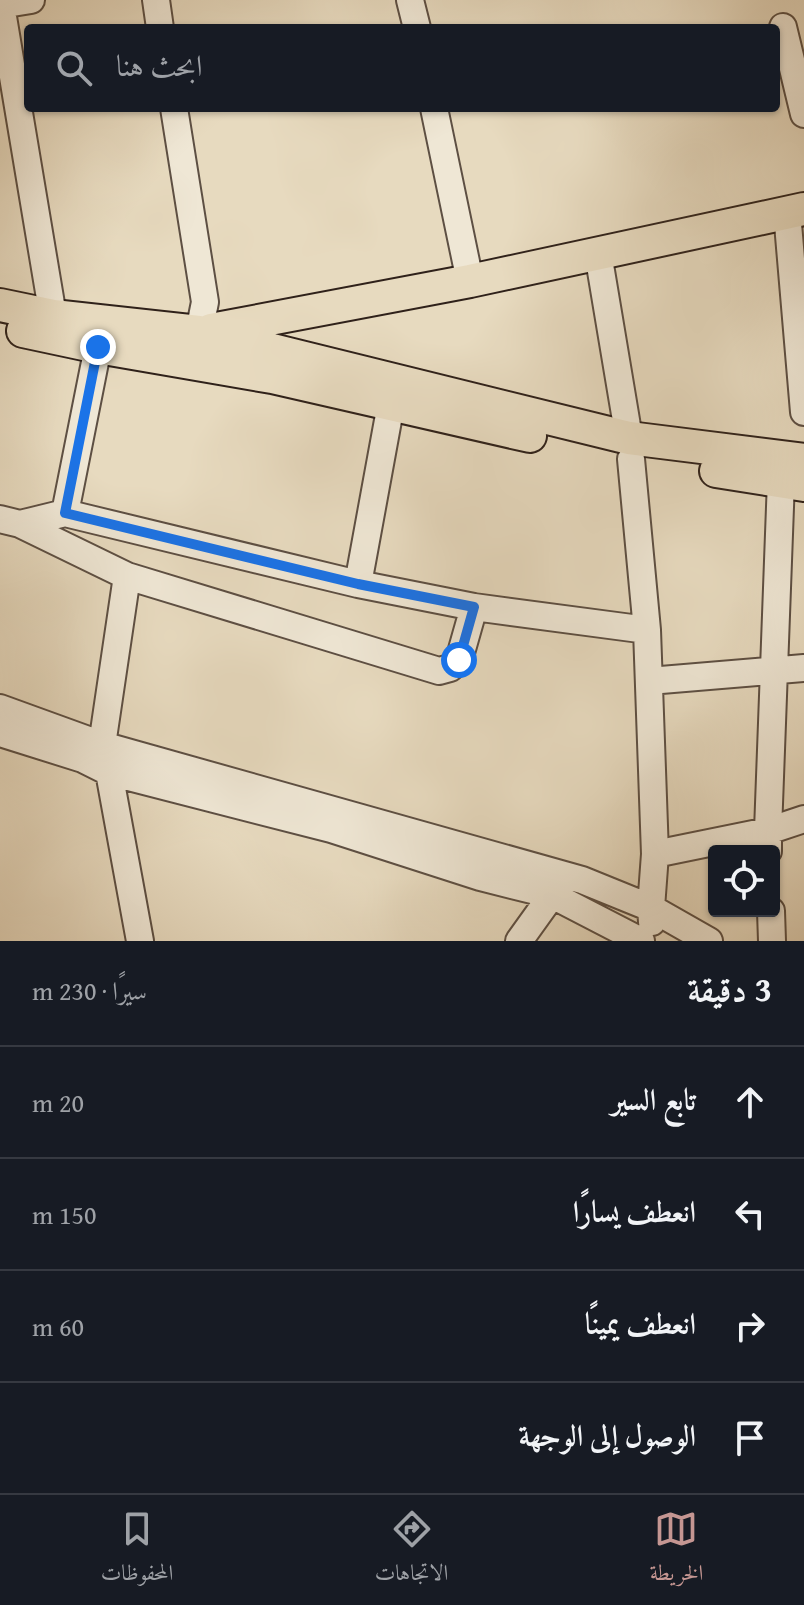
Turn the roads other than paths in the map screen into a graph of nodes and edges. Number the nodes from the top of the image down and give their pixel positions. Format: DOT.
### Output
graph roads {
  1 [pos="31,0"];
  2 [pos="156,0"];
  3 [pos="410,0"];
  4 [pos="0,5"];
  5 [pos="159,24"];
  6 [pos="416,24"];
  7 [pos="788,26"];
  8 [pos="175,112"];
  9 [pos="435,112"];
  10 [pos="804,114"];
  11 [pos="795,210"];
  12 [pos="598,253"];
  13 [pos="470,281"];
  14 [pos="0,305"];
  15 [pos="53,316"];
  16 [pos="0,326"];
  17 [pos="199,332"];
  18 [pos="98,347"];
  19 [pos="391,404"];
  20 [pos="804,412"];
  21 [pos="630,448"];
  22 [pos="793,471"];
  23 [pos="65,513"];
  24 [pos="10,521"];
  25 [pos="127,576"];
  26 [pos="358,584"];
  27 [pos="474,607"];
  28 [pos="647,630"];
  29 [pos="804,668"];
  30 [pos="774,672"];
  31 [pos="649,681"];
  32 [pos="0,708"];
  33 [pos="0,733"];
  34 [pos="102,745"];
  35 [pos="109,772"];
  36 [pos="804,819"];
  37 [pos="768,841"];
  38 [pos="655,854"];
  39 [pos="552,895"];
  40 [pos="651,908"];
  41 [pos="771,917"];
  42 [pos="140,941"];
  43 [pos="519,941"];
  44 [pos="641,941"];
  45 [pos="654,941"];
  46 [pos="709,941"];
  47 [pos="772,941"];
  1 -- 4 [label="street"];
  2 -- 5 [label="street"];
  3 -- 6 [label="street"];
  4 -- 15 [label="street"];
  7 -- 10 [label="street"];
  8 -- 17 [label="street"];
  9 -- 13 [label="street"];
  11 -- 12 [label="main road"];
  11 -- 20 [label="street"];
  12 -- 13 [label="main road"];
  12 -- 21 [label="street"];
  13 -- 17 [label="main road"];
  14 -- 15 [label="main road"];
  15 -- 17 [label="main road"];
  16 -- 18 [label="main road"];
  17 -- 21 [label="main road"];
  18 -- 19 [label="main road"];
  18 -- 23 [label="street"];
  19 -- 21 [label="main road"];
  19 -- 26 [label="street"];
  21 -- 22 [label="main road"];
  21 -- 28 [label="street"];
  22 -- 30 [label="street"];
  23 -- 24 [label="street"];
  23 -- 26 [label="street"];
  24 -- 25 [label="street"];
  25 -- 27 [label="street"];
  25 -- 34 [label="street"];
  26 -- 27 [label="street"];
  27 -- 28 [label="street"];
  28 -- 31 [label="street"];
  29 -- 30 [label="street"];
  30 -- 31 [label="street"];
  30 -- 37 [label="street"];
  31 -- 38 [label="street"];
  32 -- 34 [label="street"];
  33 -- 35 [label="street"];
  34 -- 40 [label="street"];
  35 -- 39 [label="street"];
  35 -- 42 [label="street"];
  36 -- 37 [label="street"];
  37 -- 38 [label="street"];
  38 -- 40 [label="street"];
  39 -- 43 [label="street"];
  39 -- 44 [label="street"];
  40 -- 45 [label="street"];
  40 -- 46 [label="street"];
  41 -- 47 [label="street"];
}
